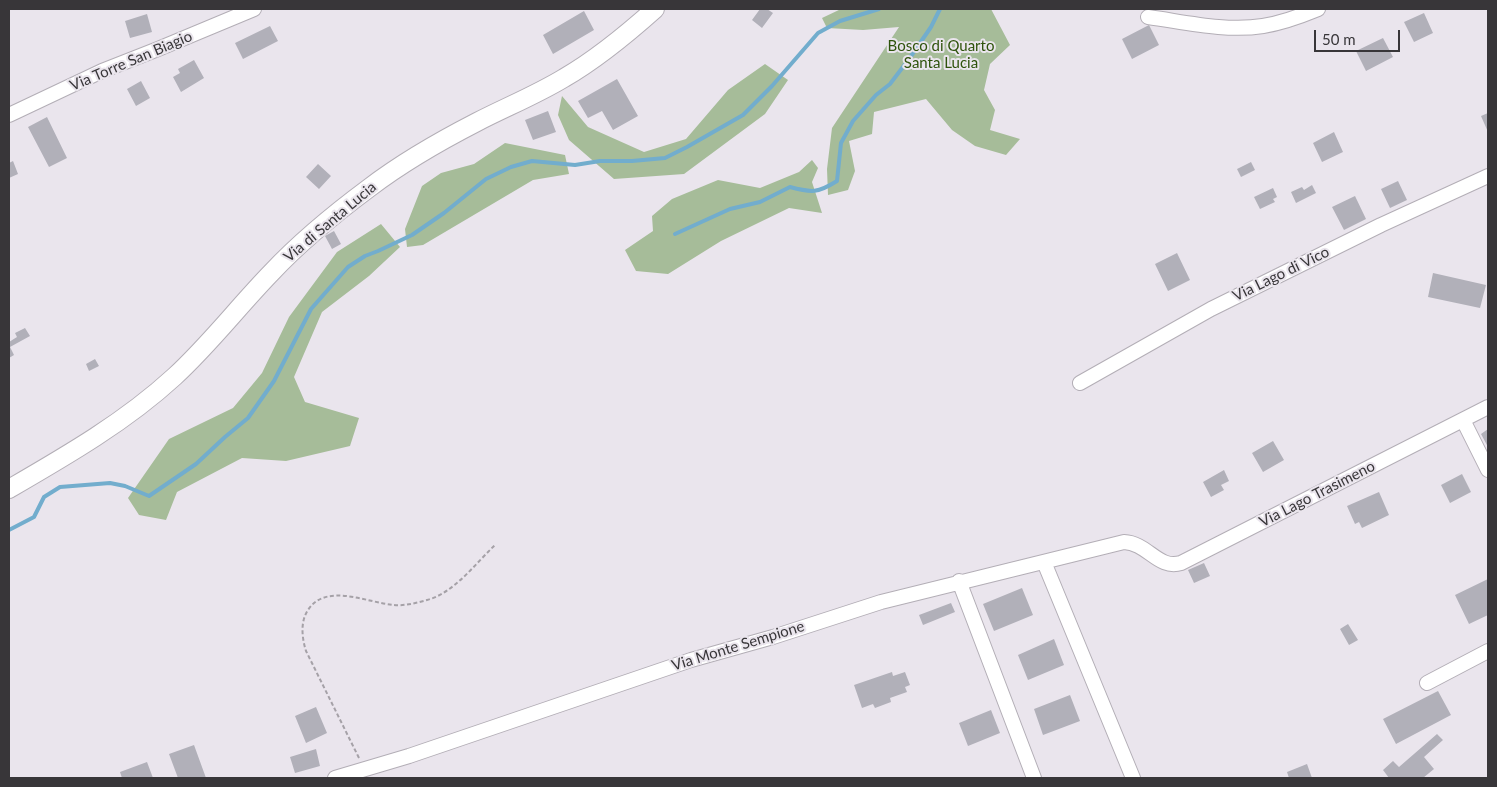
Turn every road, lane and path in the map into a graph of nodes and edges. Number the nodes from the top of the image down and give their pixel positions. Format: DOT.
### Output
graph roads {
  1 [pos="254,9"];
  2 [pos="655,9"];
  3 [pos="1318,9"];
  4 [pos="1148,17"];
  5 [pos="9,115"];
  6 [pos="1488,176"];
  7 [pos="1080,383"];
  8 [pos="1488,407"];
  9 [pos="1463,420"];
  10 [pos="1488,470"];
  11 [pos="9,489"];
  12 [pos="495,545"];
  13 [pos="1146,550"];
  14 [pos="1044,562"];
  15 [pos="959,581"];
  16 [pos="1488,651"];
  17 [pos="1427,683"];
  18 [pos="365,769"];
  19 [pos="335,778"];
  20 [pos="1034,778"];
  21 [pos="1133,778"];
  1 -- 5 [label="street, Via Torre San Biagio"];
  2 -- 11 [label="street, Via di Santa Lucia"];
  3 -- 4 [label="street"];
  6 -- 7 [label="street, Via Lago di Vico"];
  8 -- 9 [label="street, Via Lago Trasimeno"];
  9 -- 10 [label="street"];
  9 -- 13 [label="street, Via Lago Trasimeno"];
  12 -- 18 [label="path"];
  13 -- 14 [label="street, Via Monte Sempione"];
  14 -- 15 [label="street, Via Monte Sempione"];
  14 -- 21 [label="street"];
  15 -- 18 [label="street, Via Monte Sempione"];
  15 -- 20 [label="street"];
  16 -- 17 [label="street"];
  18 -- 19 [label="street, Via Monte Sempione"];
}
